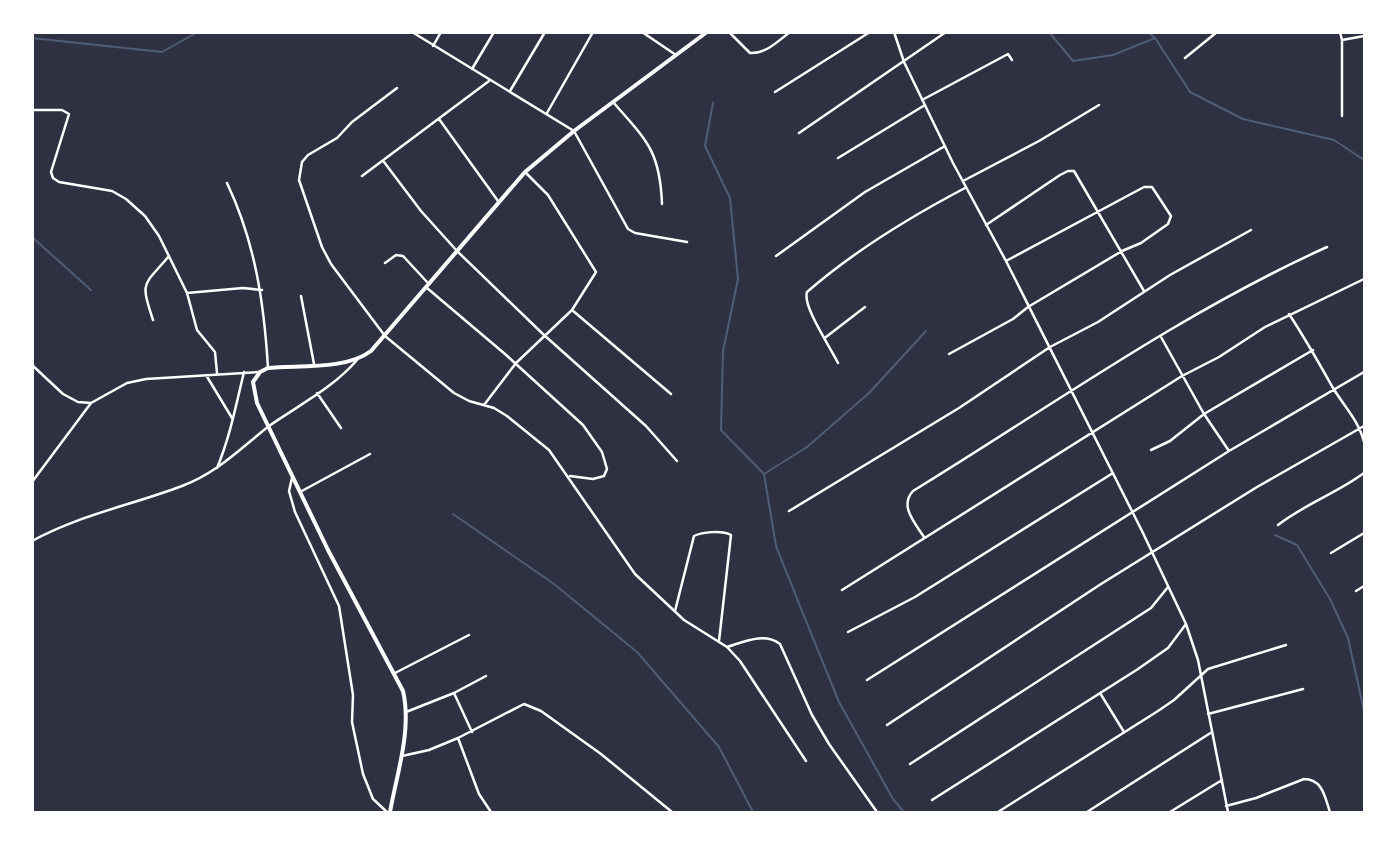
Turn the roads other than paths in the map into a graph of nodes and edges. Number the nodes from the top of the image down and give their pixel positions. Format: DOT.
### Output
graph roads {
  1 [pos="412,32"];
  2 [pos="441,32"];
  3 [pos="494,32"];
  4 [pos="545,32"];
  5 [pos="594,32"];
  6 [pos="642,32"];
  7 [pos="707,32"];
  8 [pos="729,32"];
  9 [pos="790,32"];
  10 [pos="870,32"];
  11 [pos="894,32"];
  12 [pos="946,32"];
  13 [pos="1217,32"];
  14 [pos="1340,32"];
  15 [pos="1364,36"];
  16 [pos="1342,40"];
  17 [pos="433,46"];
  18 [pos="676,54"];
  19 [pos="1185,58"];
  20 [pos="1012,60"];
  21 [pos="904,62"];
  22 [pos="472,69"];
  23 [pos="489,80"];
  24 [pos="398,88"];
  25 [pos="510,91"];
  26 [pos="775,92"];
  27 [pos="922,100"];
  28 [pos="613,102"];
  29 [pos="925,105"];
  30 [pos="1099,105"];
  31 [pos="32,110"];
  32 [pos="546,113"];
  33 [pos="1342,116"];
  34 [pos="439,119"];
  35 [pos="574,131"];
  36 [pos="798,133"];
  37 [pos="945,146"];
  38 [pos="838,158"];
  39 [pos="384,162"];
  40 [pos="525,172"];
  41 [pos="362,176"];
  42 [pos="962,182"];
  43 [pos="228,183"];
  44 [pos="965,188"];
  45 [pos="498,201"];
  46 [pos="662,204"];
  47 [pos="1096,212"];
  48 [pos="985,225"];
  49 [pos="1251,230"];
  50 [pos="687,242"];
  51 [pos="1327,247"];
  52 [pos="457,251"];
  53 [pos="1122,252"];
  54 [pos="169,256"];
  55 [pos="776,256"];
  56 [pos="1006,261"];
  57 [pos="385,263"];
  58 [pos="1364,279"];
  59 [pos="428,286"];
  60 [pos="262,290"];
  61 [pos="1144,291"];
  62 [pos="187,293"];
  63 [pos="301,296"];
  64 [pos="1028,306"];
  65 [pos="865,307"];
  66 [pos="572,310"];
  67 [pos="1289,314"];
  68 [pos="153,320"];
  69 [pos="544,335"];
  70 [pos="385,336"];
  71 [pos="826,337"];
  72 [pos="1161,337"];
  73 [pos="1050,347"];
  74 [pos="1312,350"];
  75 [pos="948,354"];
  76 [pos="357,360"];
  77 [pos="516,363"];
  78 [pos="838,363"];
  79 [pos="314,364"];
  80 [pos="32,365"];
  81 [pos="268,368"];
  82 [pos="244,372"];
  83 [pos="260,372"];
  84 [pos="1364,372"];
  85 [pos="217,373"];
  86 [pos="206,374"];
  87 [pos="1182,376"];
  88 [pos="1334,389"];
  89 [pos="1071,390"];
  90 [pos="317,393"];
  91 [pos="671,394"];
  92 [pos="91,403"];
  93 [pos="484,405"];
  94 [pos="1204,414"];
  95 [pos="232,418"];
  96 [pos="269,426"];
  97 [pos="1364,426"];
  98 [pos="341,428"];
  99 [pos="1361,429"];
  100 [pos="1091,431"];
  101 [pos="1364,442"];
  102 [pos="1151,450"];
  103 [pos="1228,451"];
  104 [pos="370,454"];
  105 [pos="677,461"];
  106 [pos="217,470"];
  107 [pos="1113,473"];
  108 [pos="1364,473"];
  109 [pos="568,476"];
  110 [pos="293,477"];
  111 [pos="32,482"];
  112 [pos="300,492"];
  113 [pos="789,511"];
  114 [pos="1132,512"];
  115 [pos="1278,525"];
  116 [pos="1364,533"];
  117 [pos="924,536"];
  118 [pos="32,541"];
  119 [pos="1153,553"];
  120 [pos="1331,554"];
  121 [pos="1364,586"];
  122 [pos="1168,587"];
  123 [pos="842,590"];
  124 [pos="1356,591"];
  125 [pos="675,612"];
  126 [pos="1186,624"];
  127 [pos="848,632"];
  128 [pos="469,635"];
  129 [pos="719,641"];
  130 [pos="1286,645"];
  131 [pos="727,647"];
  132 [pos="395,673"];
  133 [pos="1200,674"];
  134 [pos="486,676"];
  135 [pos="867,680"];
  136 [pos="1303,689"];
  137 [pos="454,693"];
  138 [pos="1100,693"];
  139 [pos="406,712"];
  140 [pos="1208,714"];
  141 [pos="886,725"];
  142 [pos="472,732"];
  143 [pos="1124,732"];
  144 [pos="1212,732"];
  145 [pos="458,738"];
  146 [pos="400,757"];
  147 [pos="806,762"];
  148 [pos="910,764"];
  149 [pos="1222,780"];
  150 [pos="932,800"];
  151 [pos="1226,806"];
  152 [pos="388,812"];
  153 [pos="491,812"];
  154 [pos="672,812"];
  155 [pos="877,812"];
  156 [pos="998,812"];
  157 [pos="1087,812"];
  158 [pos="1170,812"];
  159 [pos="1228,812"];
  160 [pos="1330,812"];
  1 -- 17 [label="street"];
  2 -- 17 [label="street"];
  3 -- 22 [label="street"];
  4 -- 25 [label="street"];
  5 -- 32 [label="street"];
  6 -- 18 [label="street"];
  7 -- 18 [label="street"];
  8 -- 9 [label="street"];
  10 -- 26 [label="street"];
  11 -- 21 [label="street"];
  12 -- 21 [label="street"];
  13 -- 19 [label="street"];
  14 -- 16 [label="street"];
  15 -- 16 [label="street"];
  16 -- 33 [label="street"];
  17 -- 22 [label="street"];
  18 -- 28 [label="street"];
  20 -- 27 [label="street"];
  21 -- 27 [label="street"];
  21 -- 36 [label="street"];
  22 -- 23 [label="street"];
  23 -- 25 [label="street"];
  23 -- 34 [label="street"];
  24 -- 70 [label="street"];
  25 -- 32 [label="street"];
  27 -- 29 [label="street"];
  28 -- 35 [label="street"];
  28 -- 46 [label="street"];
  29 -- 37 [label="street"];
  29 -- 38 [label="street"];
  30 -- 42 [label="street"];
  31 -- 54 [label="street"];
  32 -- 35 [label="street"];
  34 -- 39 [label="street"];
  34 -- 45 [label="street"];
  35 -- 40 [label="street"];
  35 -- 50 [label="street"];
  37 -- 42 [label="street"];
  37 -- 55 [label="street"];
  39 -- 41 [label="street"];
  39 -- 52 [label="street"];
  40 -- 45 [label="street"];
  40 -- 66 [label="street"];
  42 -- 44 [label="street"];
  43 -- 60 [label="street"];
  44 -- 48 [label="street"];
  44 -- 71 [label="street"];
  45 -- 52 [label="street"];
  47 -- 48 [label="street"];
  47 -- 53 [label="street"];
  47 -- 53 [label="street"];
  47 -- 56 [label="street"];
  48 -- 56 [label="street"];
  49 -- 61 [label="street"];
  51 -- 72 [label="street"];
  52 -- 59 [label="street"];
  52 -- 69 [label="street"];
  53 -- 61 [label="street"];
  53 -- 64 [label="street"];
  54 -- 62 [label="street"];
  54 -- 68 [label="street"];
  56 -- 64 [label="street"];
  57 -- 59 [label="street"];
  58 -- 67 [label="street"];
  59 -- 70 [label="street"];
  59 -- 77 [label="street"];
  60 -- 62 [label="street"];
  60 -- 81 [label="street"];
  61 -- 73 [label="street"];
  62 -- 85 [label="street"];
  63 -- 79 [label="street"];
  64 -- 73 [label="street"];
  64 -- 75 [label="street"];
  65 -- 71 [label="street"];
  66 -- 69 [label="street"];
  66 -- 91 [label="street"];
  67 -- 74 [label="street"];
  67 -- 87 [label="street"];
  69 -- 77 [label="street"];
  69 -- 105 [label="street"];
  70 -- 76 [label="street"];
  70 -- 93 [label="street"];
  71 -- 78 [label="street"];
  72 -- 87 [label="street"];
  72 -- 89 [label="street"];
  73 -- 89 [label="street"];
  73 -- 113 [label="street"];
  74 -- 88 [label="street"];
  74 -- 94 [label="street"];
  76 -- 79 [label="street"];
  76 -- 90 [label="street"];
  77 -- 93 [label="street"];
  77 -- 109 [label="street"];
  79 -- 81 [label="street"];
  80 -- 92 [label="street"];
  81 -- 83 [label="street"];
  82 -- 83 [label="street"];
  82 -- 85 [label="street"];
  82 -- 95 [label="street"];
  83 -- 96 [label="street"];
  84 -- 88 [label="street"];
  85 -- 86 [label="street"];
  86 -- 92 [label="street"];
  86 -- 95 [label="street"];
  87 -- 94 [label="street"];
  87 -- 100 [label="street"];
  88 -- 99 [label="street"];
  88 -- 103 [label="street"];
  89 -- 100 [label="street"];
  89 -- 117 [label="street"];
  90 -- 96 [label="street"];
  90 -- 98 [label="street"];
  92 -- 111 [label="street"];
  93 -- 109 [label="street"];
  94 -- 102 [label="street"];
  94 -- 103 [label="street"];
  95 -- 106 [label="street"];
  96 -- 106 [label="street"];
  96 -- 110 [label="street"];
  97 -- 99 [label="street"];
  99 -- 101 [label="street"];
  99 -- 119 [label="street"];
  100 -- 107 [label="street"];
  100 -- 117 [label="street"];
  103 -- 114 [label="street"];
  104 -- 112 [label="street"];
  106 -- 118 [label="street"];
  107 -- 114 [label="street"];
  107 -- 127 [label="street"];
  108 -- 115 [label="street"];
  109 -- 125 [label="street"];
  110 -- 112 [label="street"];
  110 -- 152 [label="street"];
  112 -- 132 [label="street"];
  114 -- 119 [label="street"];
  114 -- 135 [label="street"];
  116 -- 120 [label="street"];
  117 -- 123 [label="street"];
  119 -- 122 [label="street"];
  119 -- 141 [label="street"];
  121 -- 124 [label="street"];
  122 -- 126 [label="street"];
  122 -- 148 [label="street"];
  125 -- 129 [label="street"];
  125 -- 129 [label="street"];
  126 -- 133 [label="street"];
  126 -- 138 [label="street"];
  128 -- 132 [label="street"];
  129 -- 131 [label="street"];
  130 -- 133 [label="street"];
  131 -- 147 [label="street"];
  131 -- 155 [label="street"];
  132 -- 139 [label="street"];
  133 -- 140 [label="street"];
  133 -- 143 [label="street"];
  134 -- 137 [label="street"];
  136 -- 140 [label="street"];
  137 -- 139 [label="street"];
  137 -- 142 [label="street"];
  138 -- 143 [label="street"];
  138 -- 150 [label="street"];
  139 -- 146 [label="street"];
  140 -- 144 [label="street"];
  142 -- 145 [label="street"];
  142 -- 154 [label="street"];
  143 -- 156 [label="street"];
  144 -- 149 [label="street"];
  144 -- 157 [label="street"];
  145 -- 146 [label="street"];
  145 -- 153 [label="street"];
  146 -- 152 [label="street"];
  149 -- 151 [label="street"];
  149 -- 158 [label="street"];
  151 -- 159 [label="street"];
  151 -- 160 [label="street"];
}
